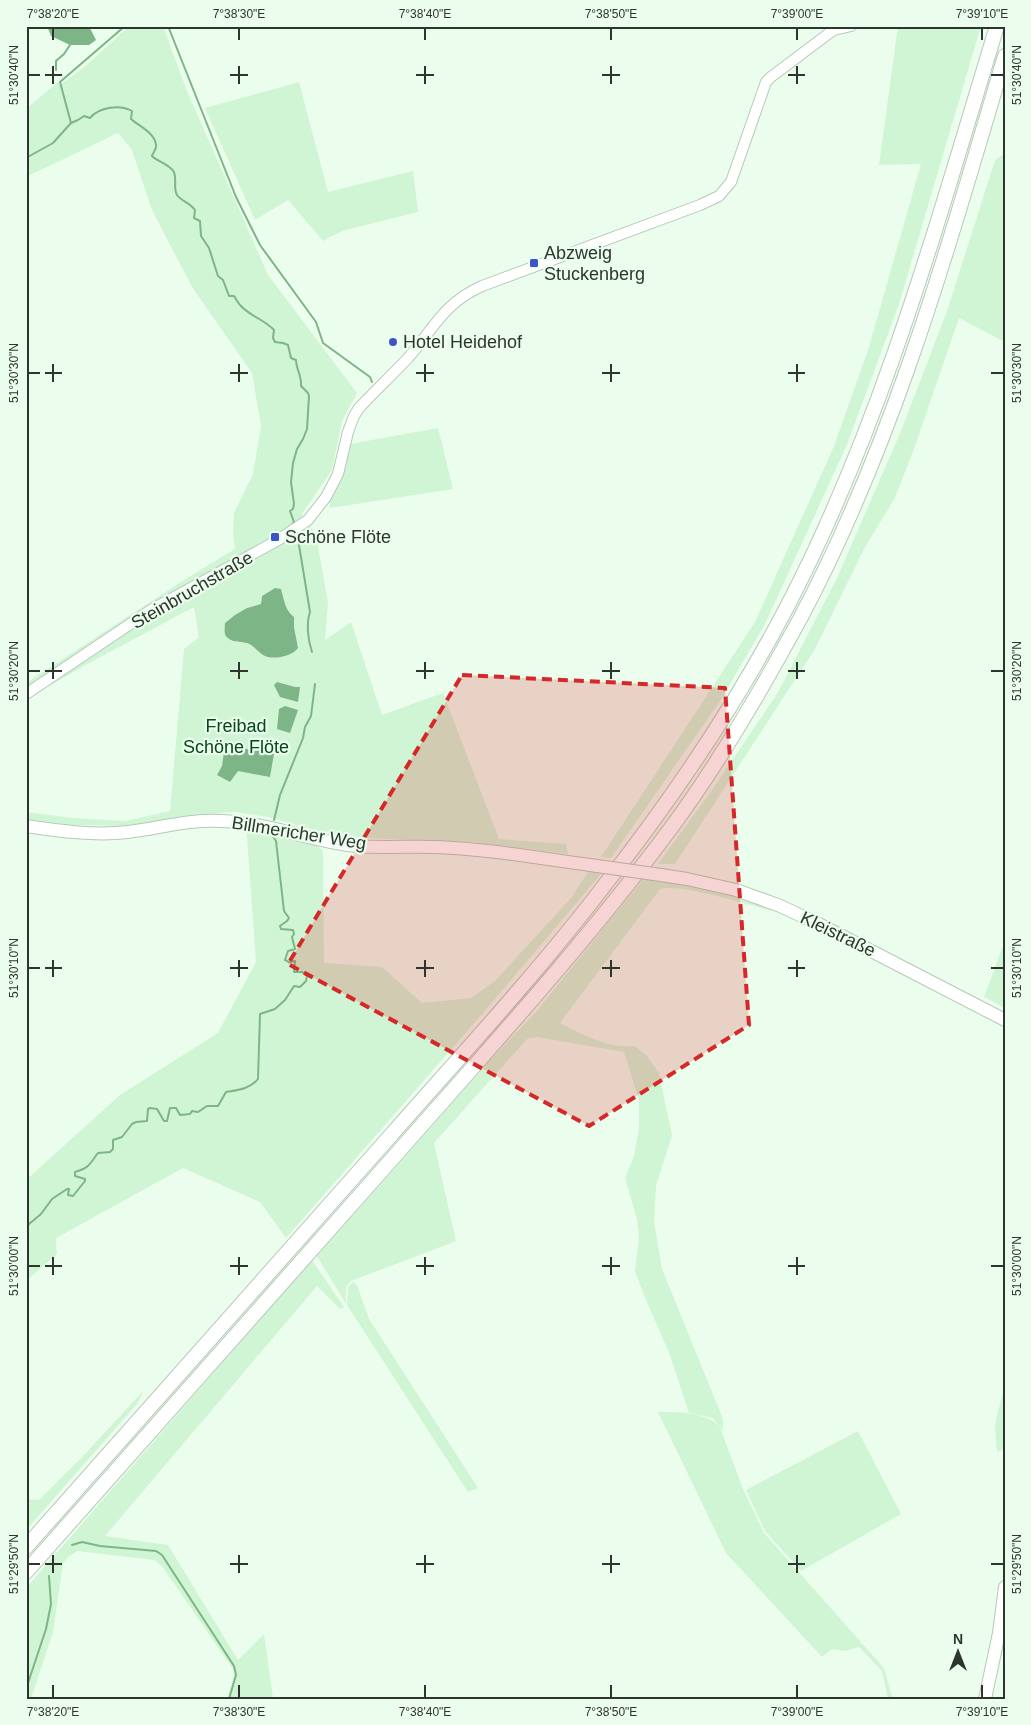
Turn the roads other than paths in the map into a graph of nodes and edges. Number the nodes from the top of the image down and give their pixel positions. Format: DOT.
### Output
graph roads {
  1 [pos="851,26"];
  2 [pos="997,26"];
  3 [pos="1005,56"];
  4 [pos="26,694"];
  5 [pos="26,826"];
  6 [pos="661,875"];
  7 [pos="1005,1020"];
  8 [pos="26,1548"];
  9 [pos="26,1572"];
  10 [pos="1005,1587"];
  11 [pos="985,1699"];
  1 -- 4 [label="street, Steinbruchstraße"];
  2 -- 8 [label="highway"];
  3 -- 9 [label="highway"];
  5 -- 6 [label="main road, Billmericher Weg, bridge"];
  6 -- 7 [label="main road, Kleistraße"];
  10 -- 11 [label="main road"];
}
